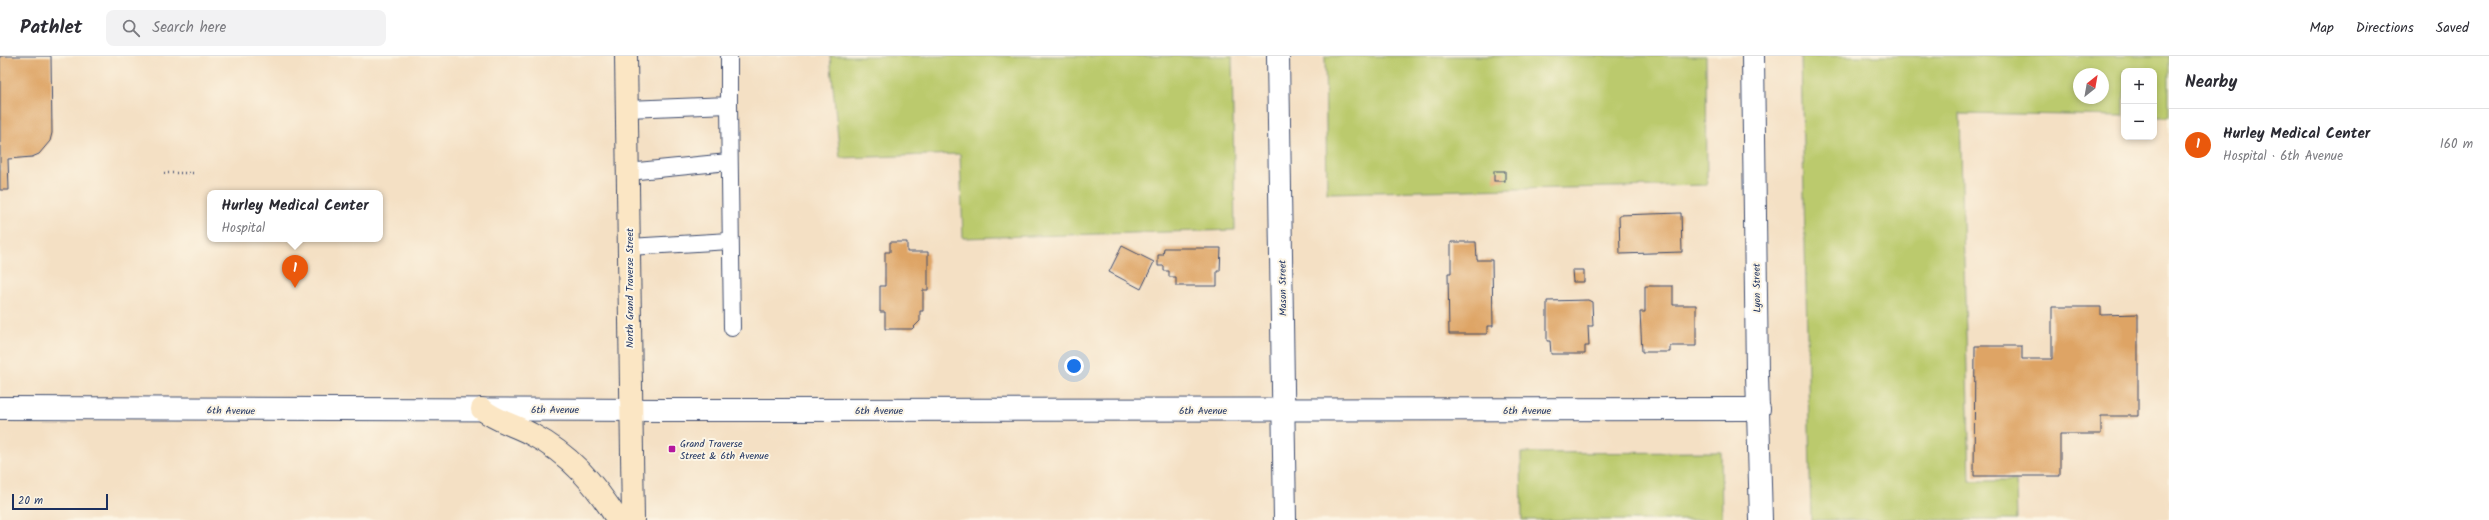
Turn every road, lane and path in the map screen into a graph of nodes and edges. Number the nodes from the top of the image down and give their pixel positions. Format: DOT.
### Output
graph roads {
  1 [pos="626,56"];
  2 [pos="729,56"];
  3 [pos="1278,56"];
  4 [pos="1753,56"];
  5 [pos="729,104"];
  6 [pos="627,109"];
  7 [pos="728,162"];
  8 [pos="628,172"];
  9 [pos="164,173"];
  10 [pos="193,173"];
  11 [pos="730,241"];
  12 [pos="629,247"];
  13 [pos="732,328"];
  14 [pos="0,408"];
  15 [pos="482,409"];
  16 [pos="1759,409"];
  17 [pos="630,410"];
  18 [pos="1284,410"];
  19 [pos="618,520"];
  20 [pos="633,520"];
  21 [pos="1285,520"];
  22 [pos="1762,520"];
  1 -- 6 [label="street, North Grand Traverse Street"];
  2 -- 5 [label="lane"];
  3 -- 18 [label="street, Mason Street"];
  4 -- 16 [label="street, Lyon Street"];
  5 -- 6 [label="lane"];
  5 -- 7 [label="lane"];
  6 -- 8 [label="street, North Grand Traverse Street"];
  7 -- 8 [label="lane"];
  7 -- 11 [label="lane"];
  8 -- 12 [label="street, North Grand Traverse Street"];
  9 -- 10 [label="path"];
  11 -- 12 [label="lane"];
  11 -- 13 [label="lane"];
  12 -- 17 [label="street, North Grand Traverse Street"];
  14 -- 15 [label="street, 6th Avenue"];
  15 -- 17 [label="street, 6th Avenue"];
  15 -- 19 [label="street"];
  16 -- 18 [label="street, 6th Avenue"];
  16 -- 22 [label="street, Lyon Street"];
  17 -- 18 [label="street, 6th Avenue"];
  17 -- 20 [label="street, North Grand Traverse Street"];
  18 -- 21 [label="street, Mason Street"];
}
